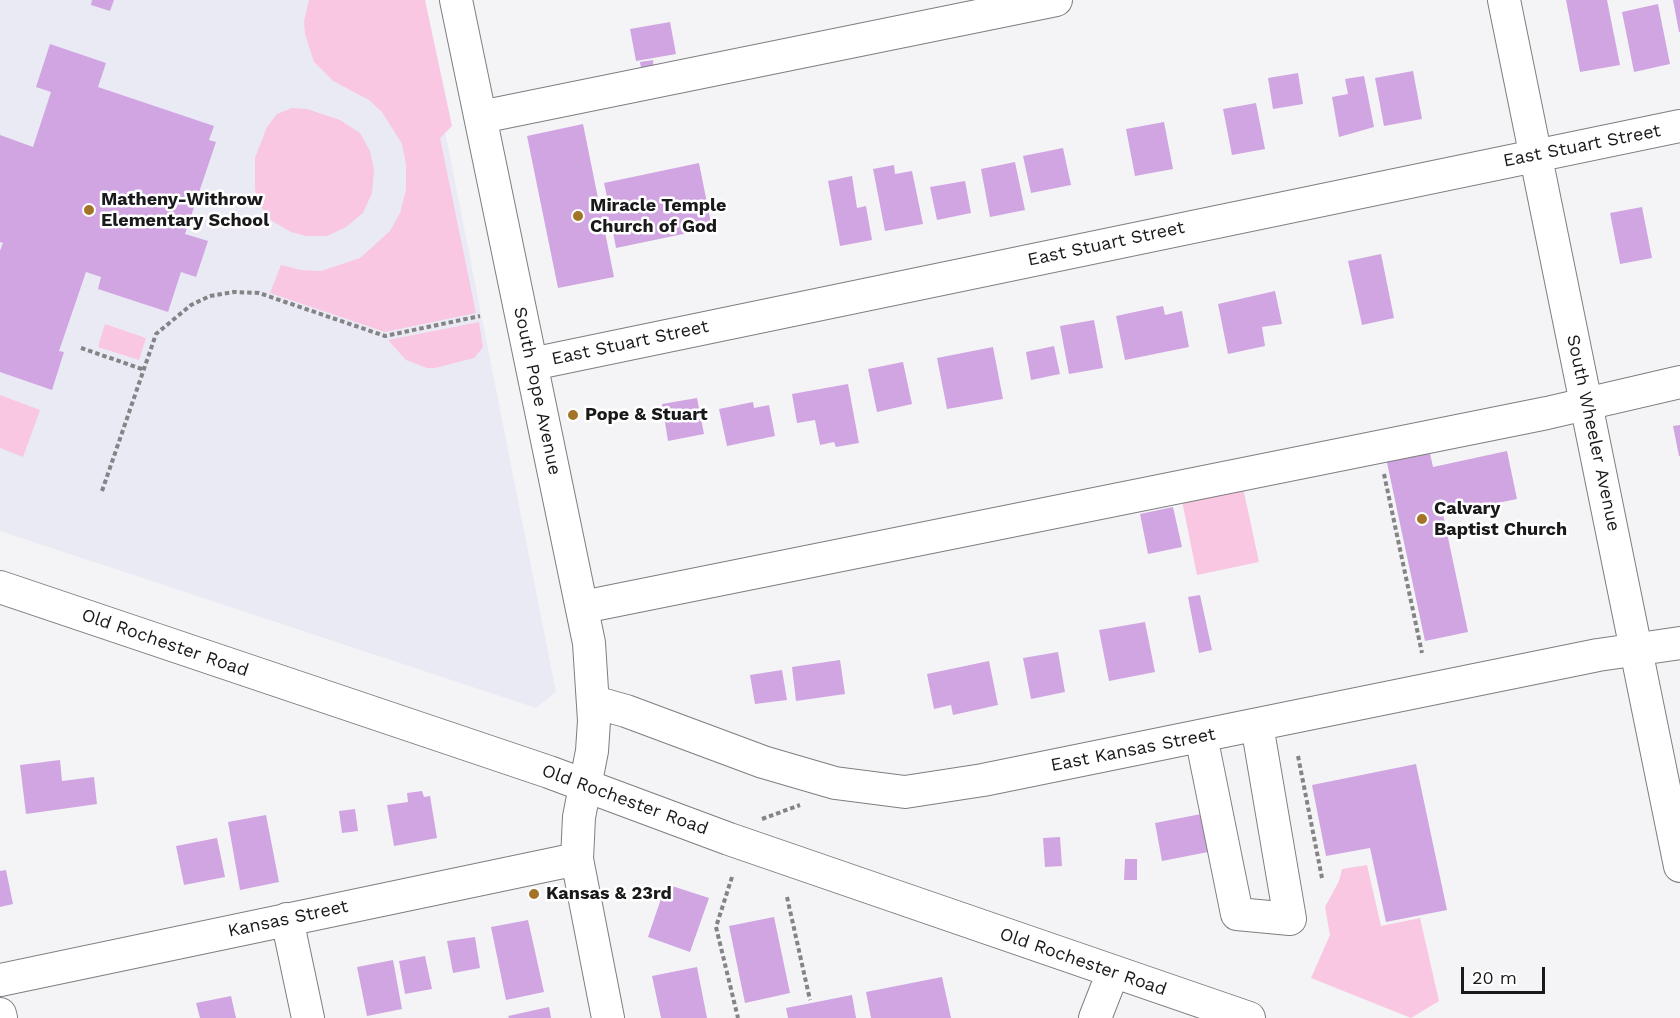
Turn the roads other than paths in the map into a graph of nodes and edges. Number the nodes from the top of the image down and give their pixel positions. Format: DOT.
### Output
graph roads {
  1 [pos="456,0"];
  2 [pos="1056,0"];
  3 [pos="1504,0"];
  4 [pos="481,117"];
  5 [pos="1680,126"];
  6 [pos="1534,155"];
  7 [pos="532,363"];
  8 [pos="1680,382"];
  9 [pos="1587,404"];
  10 [pos="0,587"];
  11 [pos="583,607"];
  12 [pos="1680,643"];
  13 [pos="1637,649"];
  14 [pos="594,702"];
  15 [pos="1257,725"];
  16 [pos="1201,736"];
  17 [pos="585,785"];
  18 [pos="577,859"];
  19 [pos="1680,866"];
  20 [pos="287,919"];
  21 [pos="1113,972"];
  22 [pos="0,980"];
  23 [pos="308,1018"];
  24 [pos="608,1018"];
  25 [pos="1095,1018"];
  26 [pos="1249,1018"];
  1 -- 4 [label="street, South Pope Avenue"];
  2 -- 4 [label="street"];
  3 -- 6 [label="street, South Wheeler Avenue"];
  4 -- 7 [label="street, South Pope Avenue"];
  5 -- 6 [label="street, East Stuart Street"];
  6 -- 7 [label="street, East Stuart Street"];
  6 -- 9 [label="street, South Wheeler Avenue"];
  7 -- 11 [label="street, South Pope Avenue"];
  8 -- 9 [label="street"];
  9 -- 11 [label="street"];
  9 -- 13 [label="street, South Wheeler Avenue"];
  10 -- 17 [label="street, Old Rochester Road"];
  11 -- 14 [label="street, South Pope Avenue"];
  12 -- 13 [label="street, East Kansas Street"];
  13 -- 15 [label="street, East Kansas Street"];
  13 -- 19 [label="street, South Wheeler Avenue"];
  14 -- 16 [label="street, East Kansas Street"];
  14 -- 17 [label="street, South Pope Avenue"];
  15 -- 16 [label="street, East Kansas Street"];
  15 -- 16 [label="street"];
  17 -- 18 [label="street, South Pope Avenue"];
  17 -- 21 [label="street, Old Rochester Road"];
  18 -- 20 [label="street, Kansas Street"];
  18 -- 24 [label="street, South Pope Avenue"];
  20 -- 22 [label="street, Kansas Street"];
  20 -- 23 [label="street"];
  21 -- 25 [label="street"];
  21 -- 26 [label="street, Old Rochester Road"];
}
